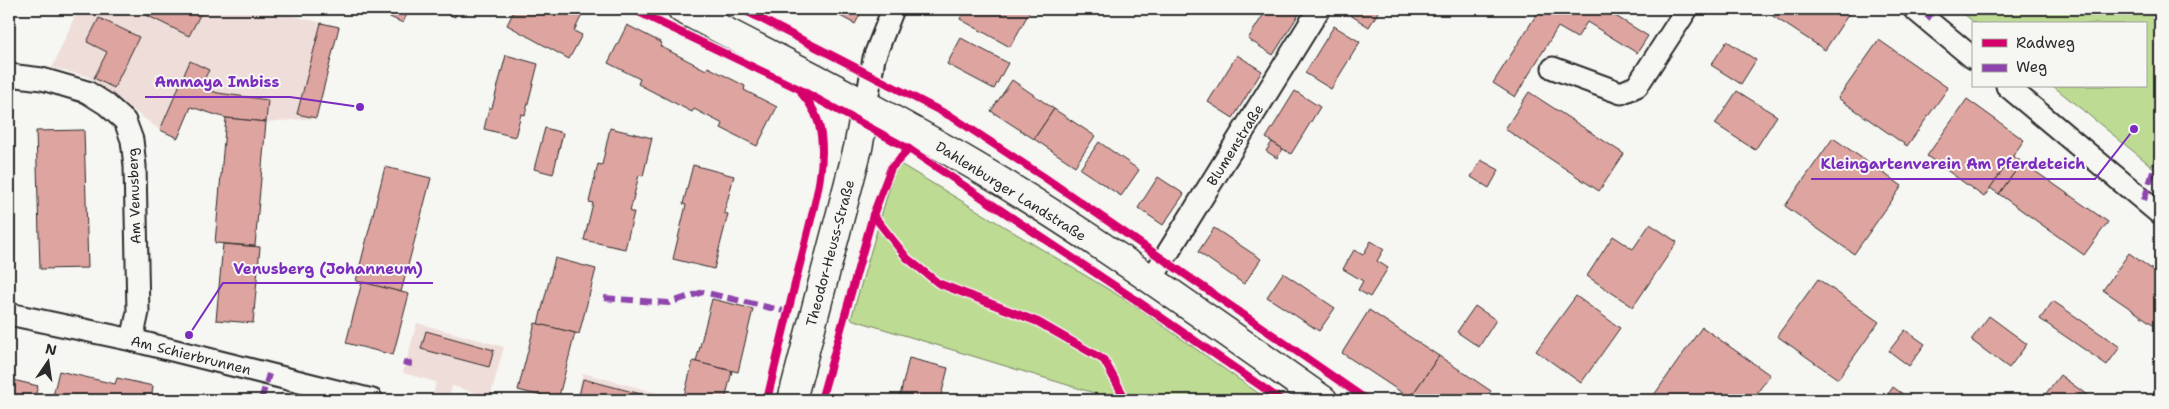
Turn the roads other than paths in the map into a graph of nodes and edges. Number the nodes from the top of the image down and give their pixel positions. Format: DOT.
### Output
graph roads {
  1 [pos="682,9"];
  2 [pos="893,9"];
  3 [pos="1319,9"];
  4 [pos="1687,9"];
  5 [pos="1914,9"];
  6 [pos="1972,57"];
  7 [pos="1553,68"];
  8 [pos="9,75"];
  9 [pos="2009,88"];
  10 [pos="866,106"];
  11 [pos="2160,214"];
  12 [pos="1151,280"];
  13 [pos="9,314"];
  14 [pos="132,340"];
  15 [pos="372,400"];
  16 [pos="792,400"];
  17 [pos="1323,400"];
  1 -- 10 [label="main road, Dahlenburger Landstraße"];
  2 -- 10 [label="street"];
  3 -- 12 [label="street, Blumenstraße"];
  4 -- 7 [label="street"];
  5 -- 6 [label="street"];
  8 -- 14 [label="street, Am Venusberg"];
  9 -- 11 [label="street"];
  10 -- 12 [label="main road, Dahlenburger Landstraße"];
  10 -- 16 [label="main road, Theodor-Heuss-Straße"];
  12 -- 17 [label="main road, Dahlenburger Landstraße"];
  13 -- 14 [label="street, Am Schierbrunnen"];
  14 -- 15 [label="street, Am Schierbrunnen"];
}
